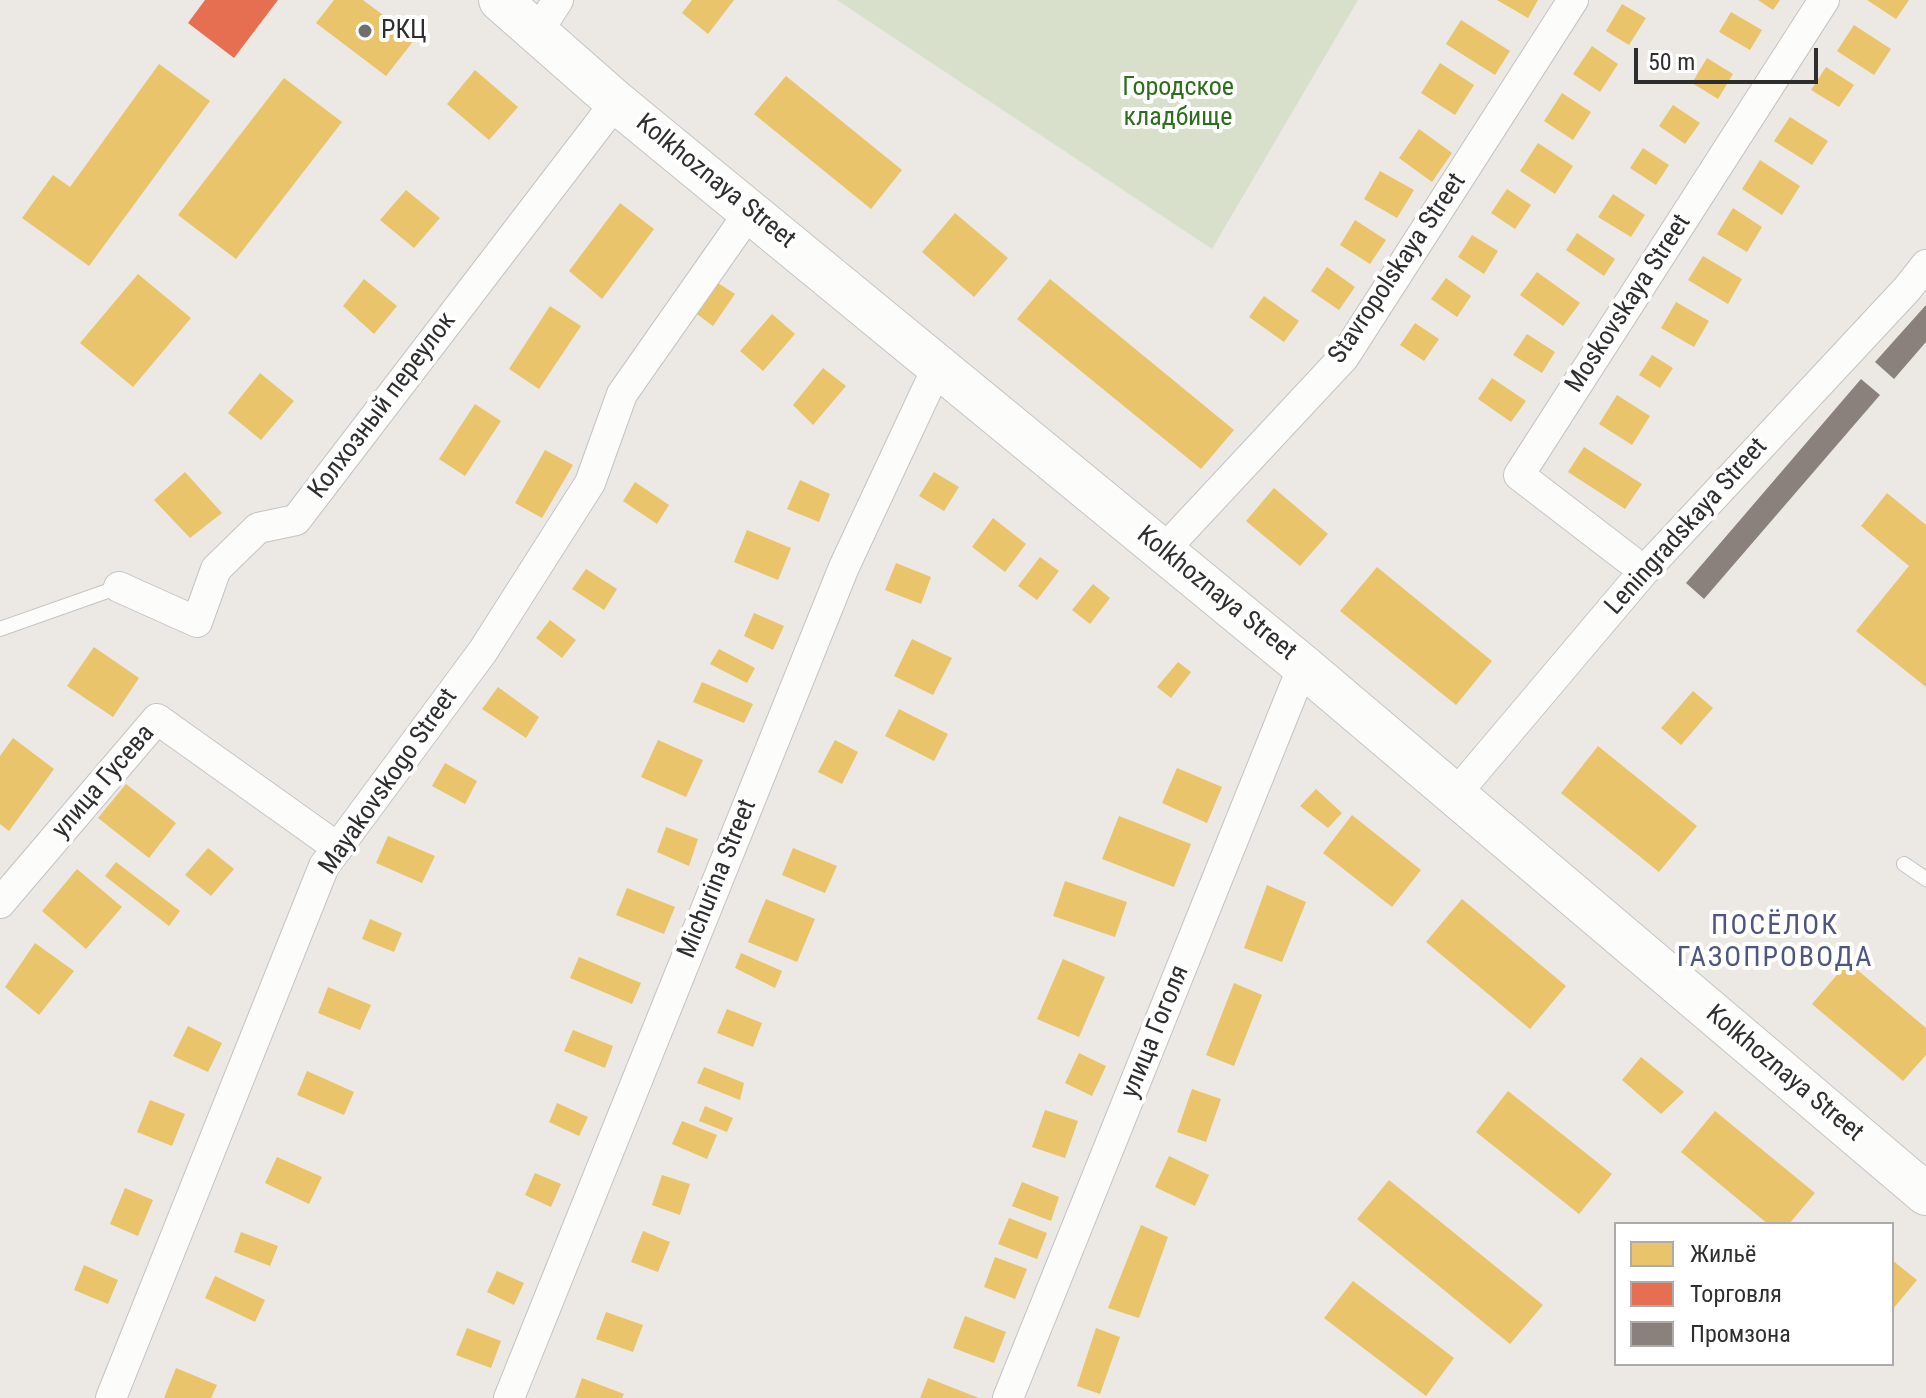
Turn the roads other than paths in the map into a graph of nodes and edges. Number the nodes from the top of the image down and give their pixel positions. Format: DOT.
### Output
graph roads {
  1 [pos="500,0"];
  2 [pos="1573,0"];
  3 [pos="1824,0"];
  4 [pos="548,16"];
  5 [pos="616,102"];
  6 [pos="751,210"];
  7 [pos="1926,265"];
  8 [pos="938,366"];
  9 [pos="1163,551"];
  10 [pos="1644,571"];
  11 [pos="119,587"];
  12 [pos="0,629"];
  13 [pos="1303,666"];
  14 [pos="1454,796"];
  15 [pos="338,848"];
  16 [pos="1904,864"];
  17 [pos="1926,879"];
  18 [pos="0,903"];
  19 [pos="1926,1194"];
  20 [pos="111,1398"];
  21 [pos="509,1398"];
  22 [pos="1008,1398"];
  1 -- 4 [label="main road, Kolkhoznaya Street"];
  2 -- 9 [label="street, Stavropolskaya Street"];
  3 -- 10 [label="street, Moskovskaya Street"];
  4 -- 5 [label="main road, Kolkhoznaya Street"];
  5 -- 6 [label="main road, Kolkhoznaya Street"];
  5 -- 11 [label="street, Колхозный переулок"];
  6 -- 8 [label="main road, Kolkhoznaya Street"];
  6 -- 15 [label="street, Mayakovskogo Street"];
  7 -- 10 [label="street, Leningradskaya Street"];
  8 -- 9 [label="main road, Kolkhoznaya Street"];
  8 -- 21 [label="street, Michurina Street"];
  9 -- 13 [label="main road, Kolkhoznaya Street"];
  10 -- 14 [label="street, Leningradskaya Street"];
  11 -- 12 [label="lane"];
  13 -- 14 [label="main road, Kolkhoznaya Street"];
  13 -- 22 [label="street, улица Гоголя"];
  14 -- 19 [label="main road, Kolkhoznaya Street"];
  15 -- 18 [label="street, улица Гусева"];
  15 -- 20 [label="street, Mayakovskogo Street"];
  16 -- 17 [label="lane"];
}
